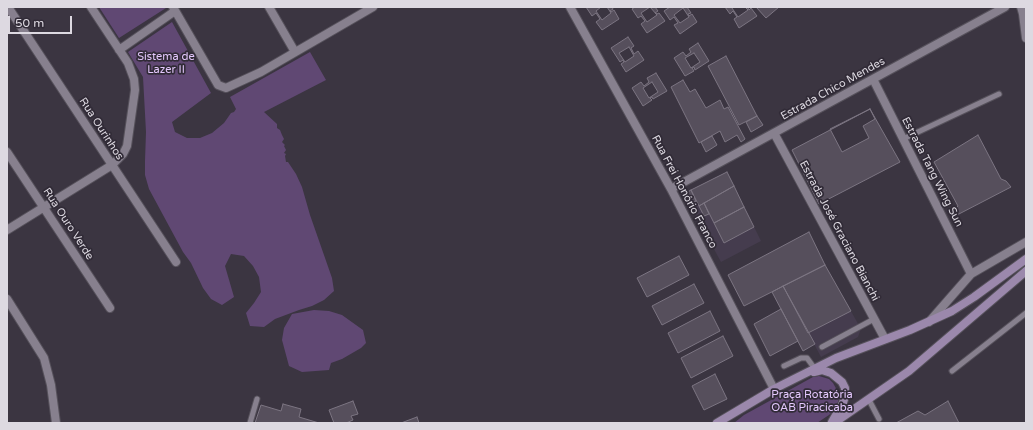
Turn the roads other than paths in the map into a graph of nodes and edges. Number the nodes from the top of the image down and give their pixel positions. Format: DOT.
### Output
graph roads {
  1 [pos="8,7"];
  2 [pos="90,7"];
  3 [pos="269,7"];
  4 [pos="373,7"];
  5 [pos="570,7"];
  6 [pos="1005,7"];
  7 [pos="1021,7"];
  8 [pos="174,9"];
  9 [pos="362,10"];
  10 [pos="1026,38"];
  11 [pos="119,50"];
  12 [pos="296,52"];
  13 [pos="873,79"];
  14 [pos="999,94"];
  15 [pos="774,133"];
  16 [pos="903,139"];
  17 [pos="7,152"];
  18 [pos="112,165"];
  19 [pos="671,189"];
  20 [pos="44,208"];
  21 [pos="7,230"];
  22 [pos="1026,242"];
  23 [pos="1026,259"];
  24 [pos="176,262"];
  25 [pos="1026,271"];
  26 [pos="971,274"];
  27 [pos="7,299"];
  28 [pos="110,308"];
  29 [pos="1026,313"];
  30 [pos="874,319"];
  31 [pos="928,323"];
  32 [pos="885,339"];
  33 [pos="822,347"];
  34 [pos="784,366"];
  35 [pos="816,369"];
  36 [pos="952,372"];
  37 [pos="802,376"];
  38 [pos="774,389"];
  39 [pos="257,399"];
  40 [pos="869,400"];
  41 [pos="750,404"];
  42 [pos="879,419"];
  43 [pos="56,423"];
  44 [pos="250,423"];
  45 [pos="717,423"];
  46 [pos="728,423"];
  47 [pos="831,423"];
  48 [pos="834,423"];
  1 -- 18 [label="street, Rua Ourinhos"];
  2 -- 11 [label="street"];
  3 -- 12 [label="street"];
  4 -- 9 [label="street"];
  5 -- 19 [label="street, Rua Frei Honório Franco"];
  6 -- 13 [label="street, Estrada Chico Mendes"];
  7 -- 10 [label="street"];
  8 -- 11 [label="street"];
  8 -- 12 [label="street"];
  9 -- 12 [label="street"];
  11 -- 18 [label="street"];
  13 -- 15 [label="street, Estrada Chico Mendes"];
  13 -- 16 [label="street, Estrada Tang Wing Sun"];
  14 -- 16 [label="lane"];
  15 -- 19 [label="street, Estrada Chico Mendes"];
  15 -- 30 [label="street, Estrada José Graciano Bianchi"];
  16 -- 26 [label="street, Estrada Tang Wing Sun"];
  17 -- 20 [label="street, Rua Ouro Verde"];
  18 -- 20 [label="street"];
  18 -- 24 [label="street, Rua Ourinhos"];
  19 -- 38 [label="street, Rua Frei Honório Franco"];
  20 -- 21 [label="street"];
  20 -- 28 [label="street, Rua Ouro Verde"];
  22 -- 26 [label="street"];
  23 -- 31 [label="main road"];
  25 -- 40 [label="main road"];
  26 -- 31 [label="street"];
  27 -- 43 [label="street"];
  29 -- 36 [label="lane"];
  30 -- 32 [label="street, Estrada José Graciano Bianchi"];
  30 -- 33 [label="lane"];
  31 -- 32 [label="main road"];
  32 -- 35 [label="main road"];
  34 -- 35 [label="lane"];
  35 -- 37 [label="main road"];
  37 -- 38 [label="main road"];
  37 -- 47 [label="main road"];
  38 -- 41 [label="main road"];
  39 -- 44 [label="lane"];
  40 -- 42 [label="lane"];
  40 -- 48 [label="main road"];
  41 -- 45 [label="main road"];
  41 -- 46 [label="main road"];
}
